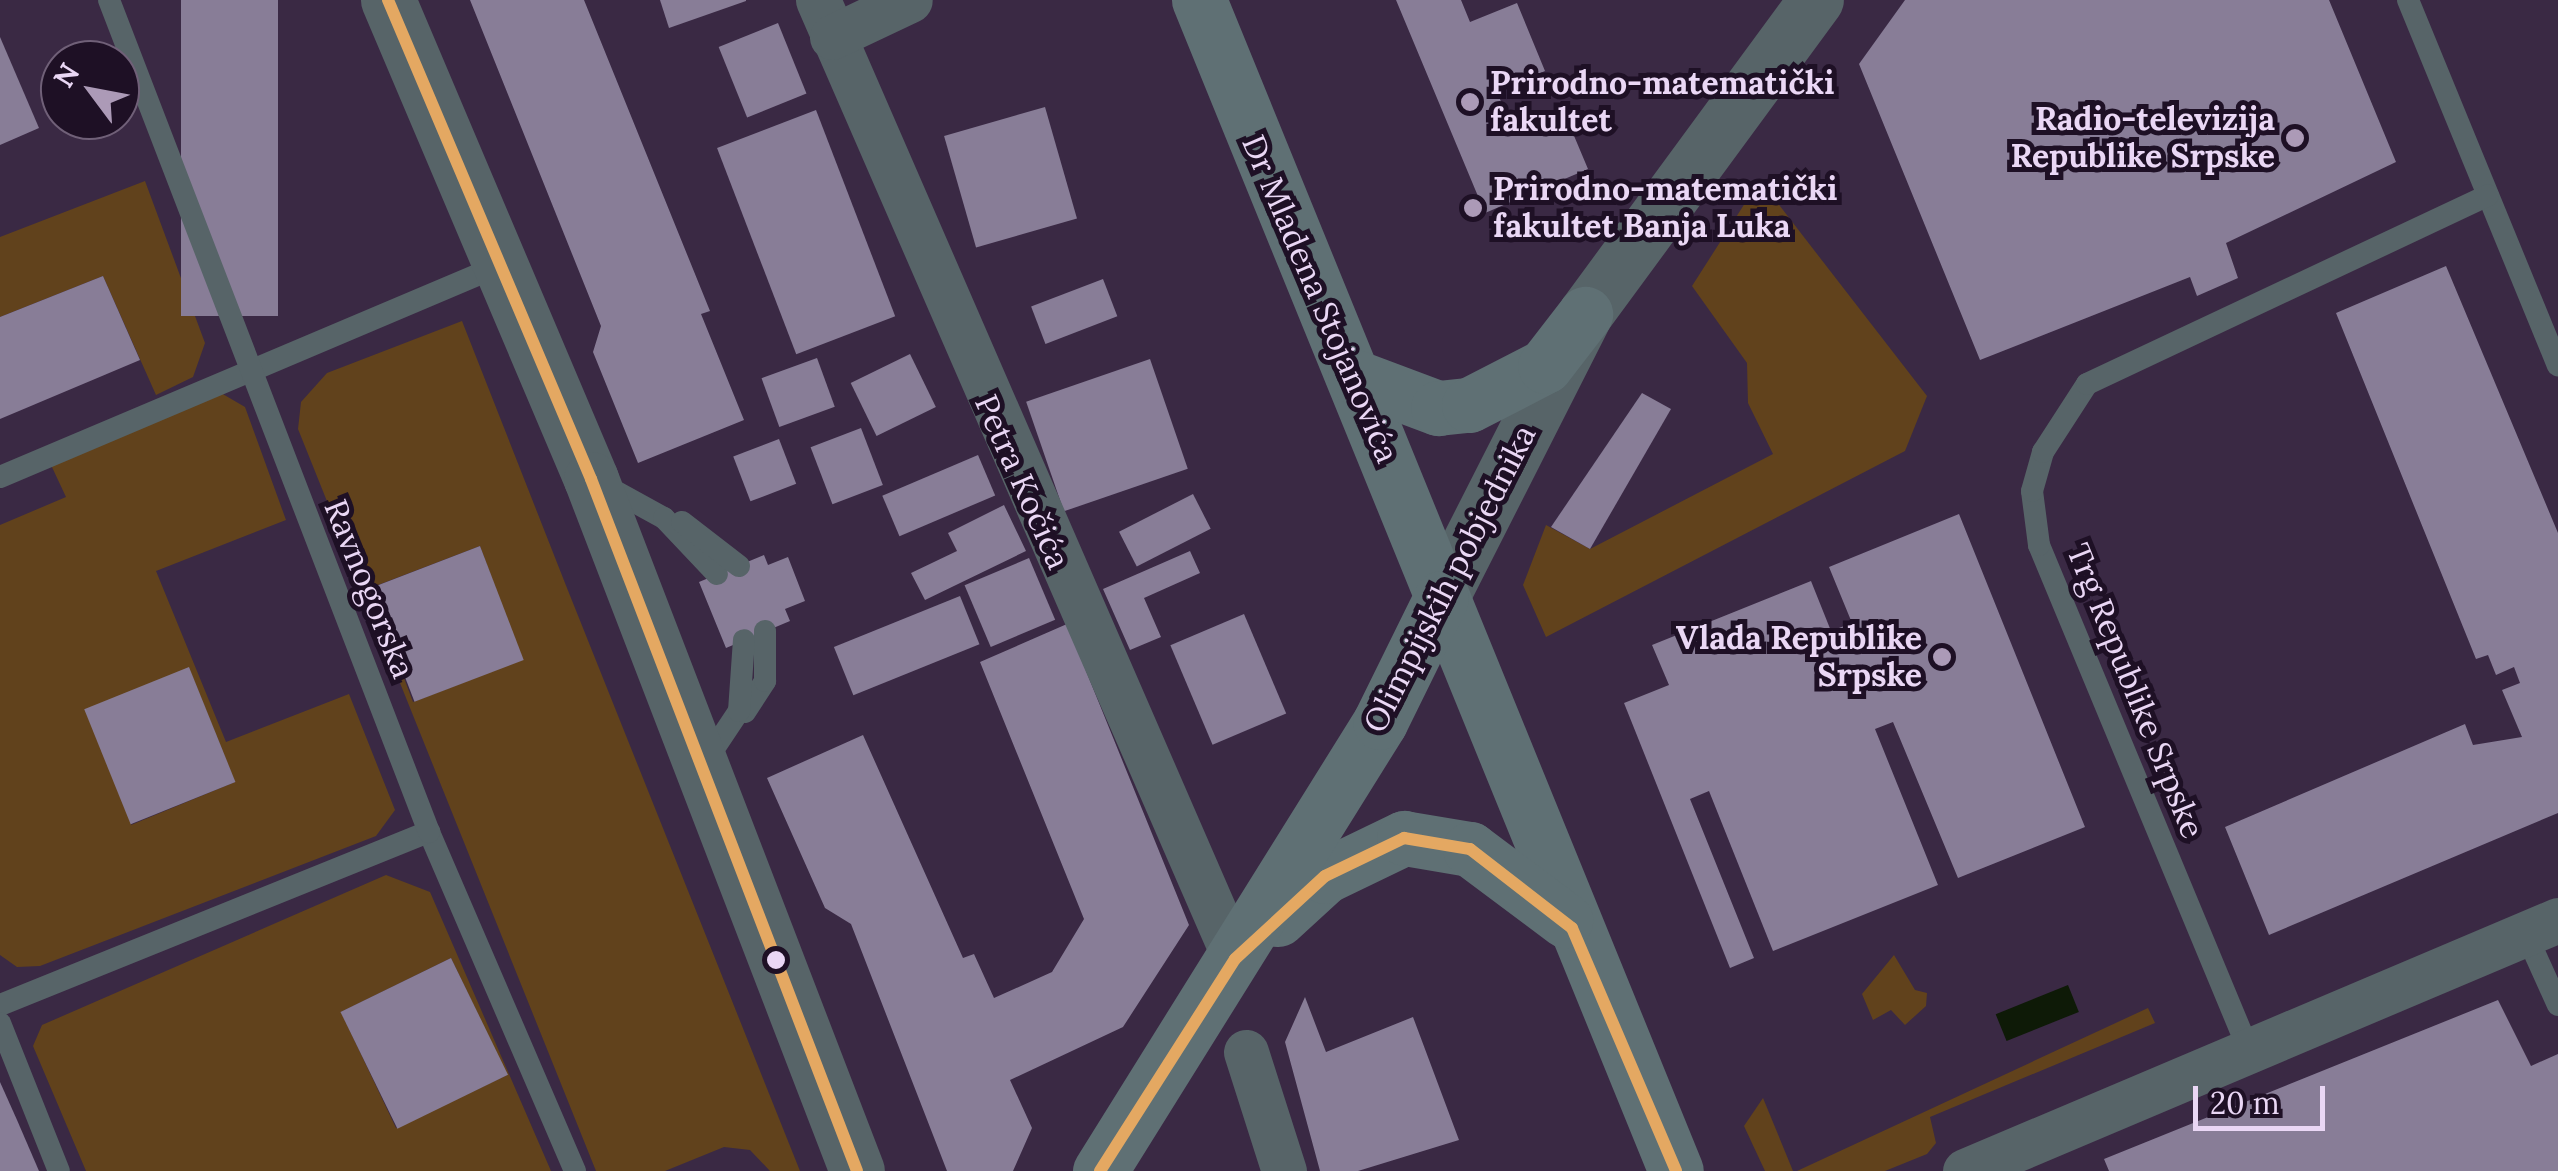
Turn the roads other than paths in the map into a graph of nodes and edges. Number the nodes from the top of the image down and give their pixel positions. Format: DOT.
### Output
graph roads {
  1 [pos="109,0"];
  2 [pos="388,0"];
  3 [pos="910,0"];
  4 [pos="1199,0"];
  5 [pos="1816,0"];
  6 [pos="2408,0"];
  7 [pos="825,18"];
  8 [pos="2488,195"];
  9 [pos="496,267"];
  10 [pos="1585,314"];
  11 [pos="2558,364"];
  12 [pos="245,371"];
  13 [pos="1355,377"];
  14 [pos="0,477"];
  15 [pos="591,479"];
  16 [pos="728,570"];
  17 [pos="1441,598"];
  18 [pos="755,636"];
  19 [pos="716,748"];
  20 [pos="429,832"];
  21 [pos="2541,926"];
  22 [pos="1572,928"];
  23 [pos="1235,959"];
  24 [pos="2558,1005"];
  25 [pos="0,1006"];
  26 [pos="0,1023"];
  27 [pos="2246,1046"];
  28 [pos="1246,1052"];
  29 [pos="59,1171"];
  30 [pos="576,1171"];
  31 [pos="857,1171"];
  32 [pos="1100,1171"];
  33 [pos="1284,1171"];
  34 [pos="1676,1171"];
  35 [pos="1965,1171"];
  1 -- 12 [label="lane, Ravnogorska"];
  2 -- 9 [label="street"];
  3 -- 7 [label="street"];
  4 -- 13 [label="main road, Dr Mladena Stojanovića"];
  5 -- 10 [label="street, Olimpijskih pobjednika"];
  6 -- 8 [label="lane"];
  7 -- 23 [label="street, Petra Kočića"];
  8 -- 11 [label="lane"];
  8 -- 27 [label="lane, Trg Republike Srpske"];
  9 -- 12 [label="lane"];
  9 -- 15 [label="street"];
  10 -- 13 [label="main road"];
  10 -- 17 [label="street, Olimpijskih pobjednika"];
  12 -- 14 [label="lane"];
  12 -- 20 [label="lane, Ravnogorska"];
  13 -- 17 [label="main road, Dr Mladena Stojanovića"];
  15 -- 16 [label="lane"];
  15 -- 19 [label="street"];
  17 -- 22 [label="main road, Dr Mladena Stojanovića"];
  17 -- 23 [label="main road, Olimpijskih pobjednika"];
  18 -- 19 [label="lane"];
  19 -- 31 [label="street"];
  20 -- 25 [label="lane"];
  20 -- 30 [label="lane, Ravnogorska"];
  21 -- 24 [label="lane"];
  21 -- 27 [label="street"];
  22 -- 23 [label="main road"];
  22 -- 34 [label="main road, Dr Mladena Stojanovića"];
  23 -- 32 [label="main road, Olimpijskih pobjednika"];
  26 -- 29 [label="lane"];
  27 -- 35 [label="street"];
  28 -- 33 [label="street"];
}
